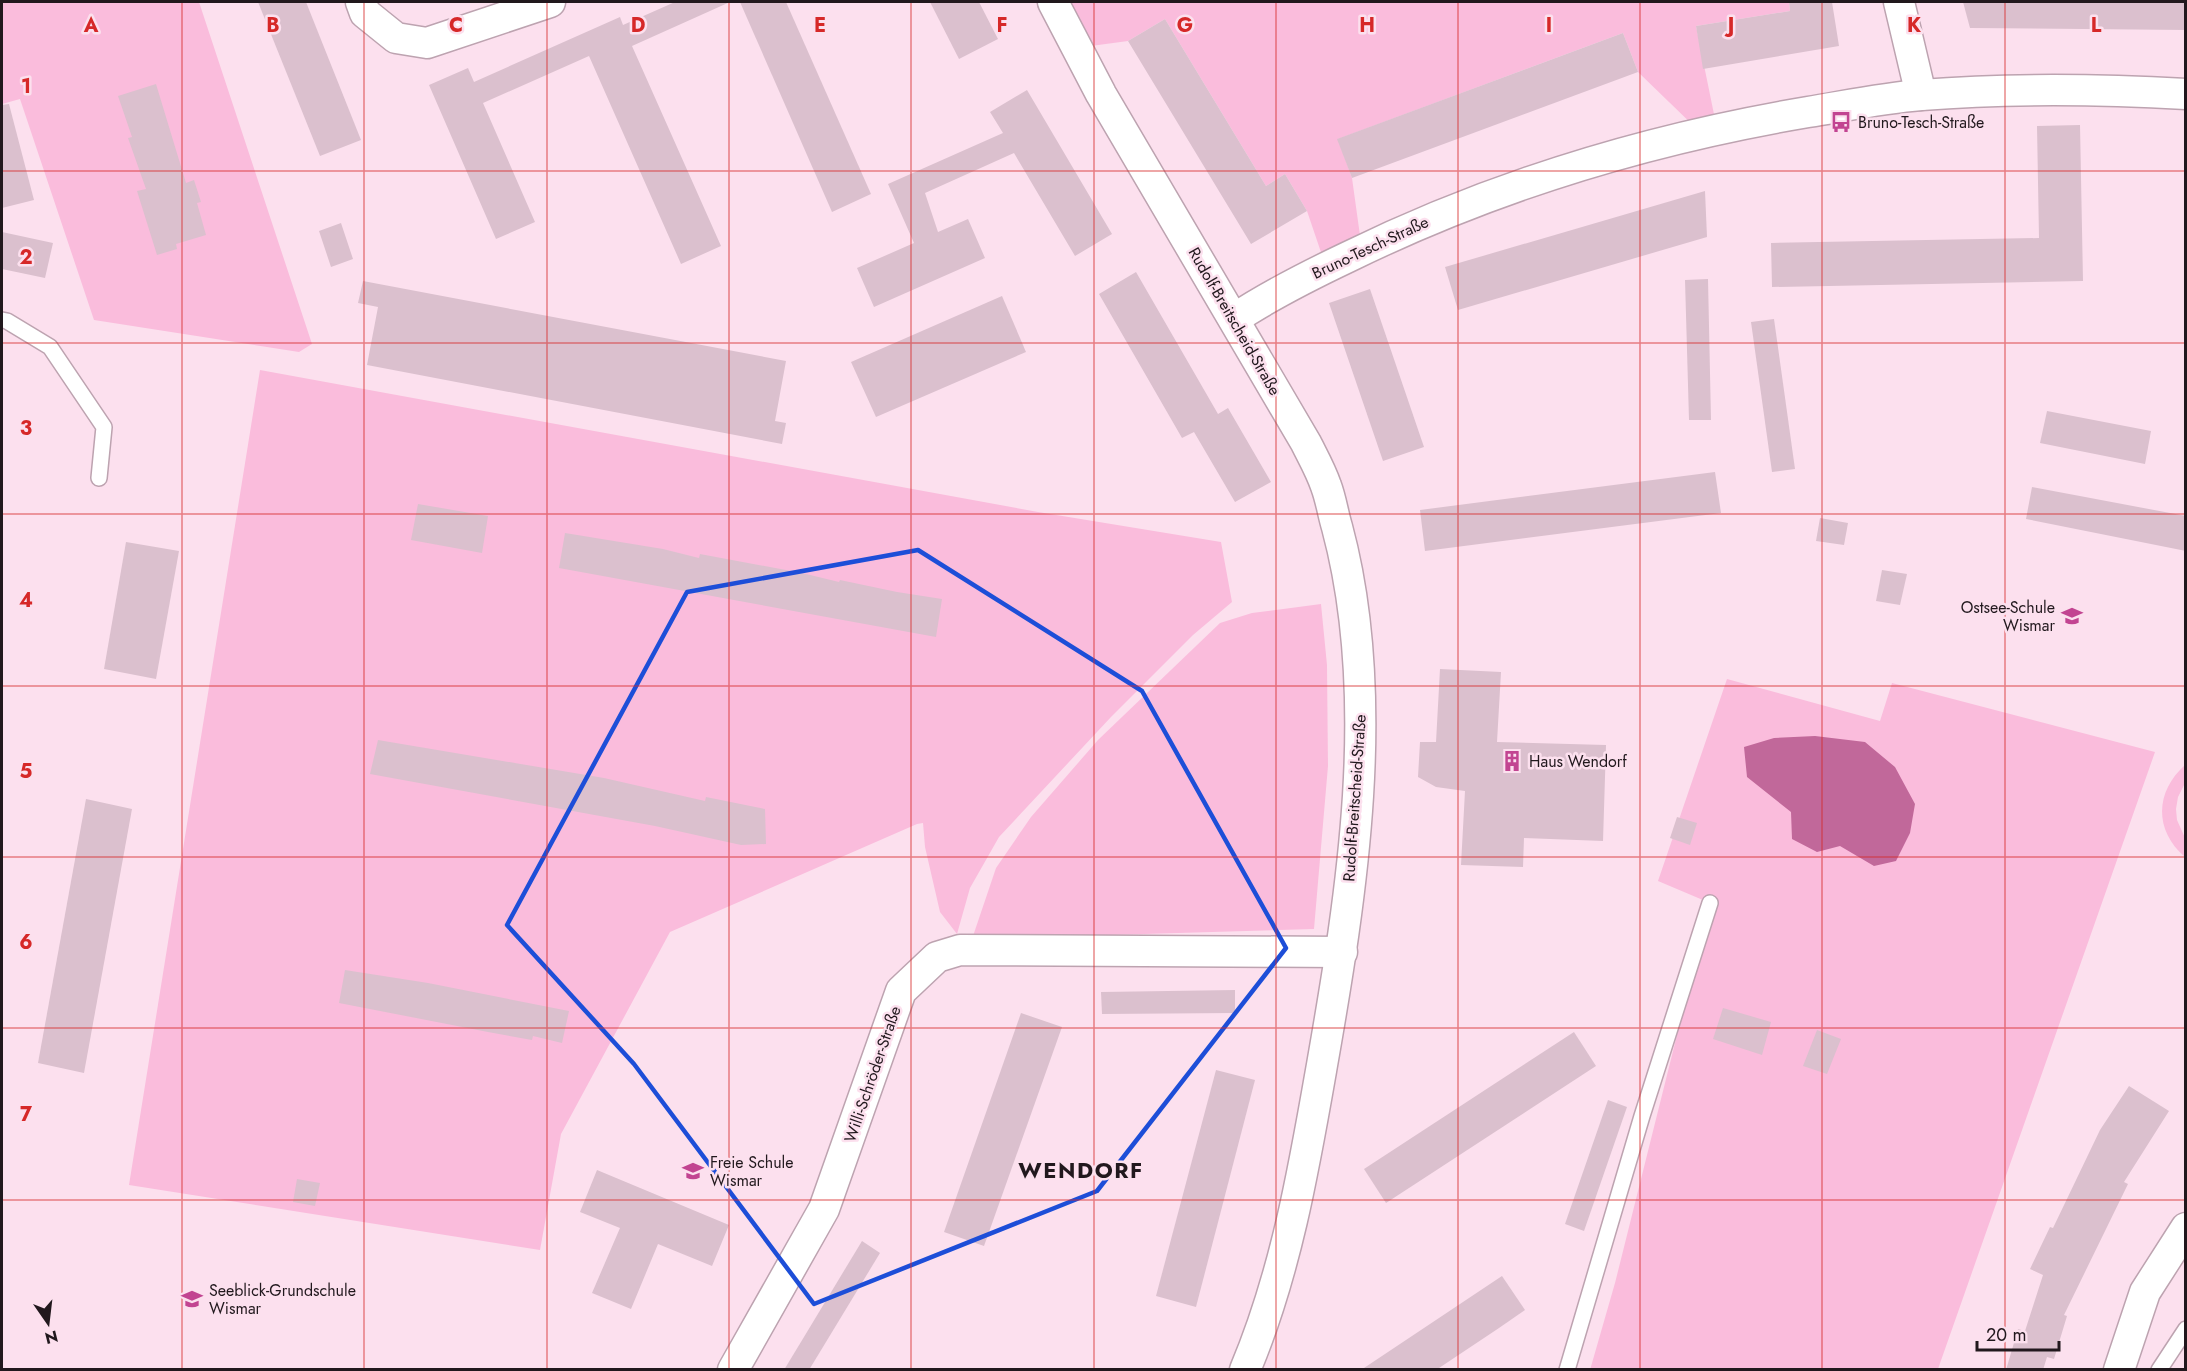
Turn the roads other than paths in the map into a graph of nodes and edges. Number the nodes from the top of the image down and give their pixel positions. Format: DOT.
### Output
graph roads {
  1 [pos="362,2"];
  2 [pos="550,2"];
  3 [pos="1053,2"];
  4 [pos="1899,2"];
  5 [pos="2186,94"];
  6 [pos="1921,95"];
  7 [pos="1234,319"];
  8 [pos="2,320"];
  9 [pos="99,478"];
  10 [pos="1710,903"];
  11 [pos="1342,952"];
  12 [pos="2186,1228"];
  13 [pos="2186,1329"];
  14 [pos="733,1370"];
  15 [pos="1245,1370"];
  16 [pos="1567,1370"];
  17 [pos="2119,1370"];
  18 [pos="2158,1370"];
  1 -- 2 [label="street"];
  3 -- 7 [label="street, Rudolf-Breitscheid-Straße"];
  4 -- 6 [label="street"];
  5 -- 6 [label="street, Bruno-Tesch-Straße"];
  6 -- 7 [label="street, Bruno-Tesch-Straße"];
  7 -- 11 [label="street, Rudolf-Breitscheid-Straße"];
  8 -- 9 [label="lane"];
  10 -- 16 [label="lane"];
  11 -- 14 [label="street, Willi-Schröder-Straße"];
  11 -- 15 [label="street, Rudolf-Breitscheid-Straße"];
  12 -- 17 [label="street"];
  13 -- 18 [label="lane"];
}
